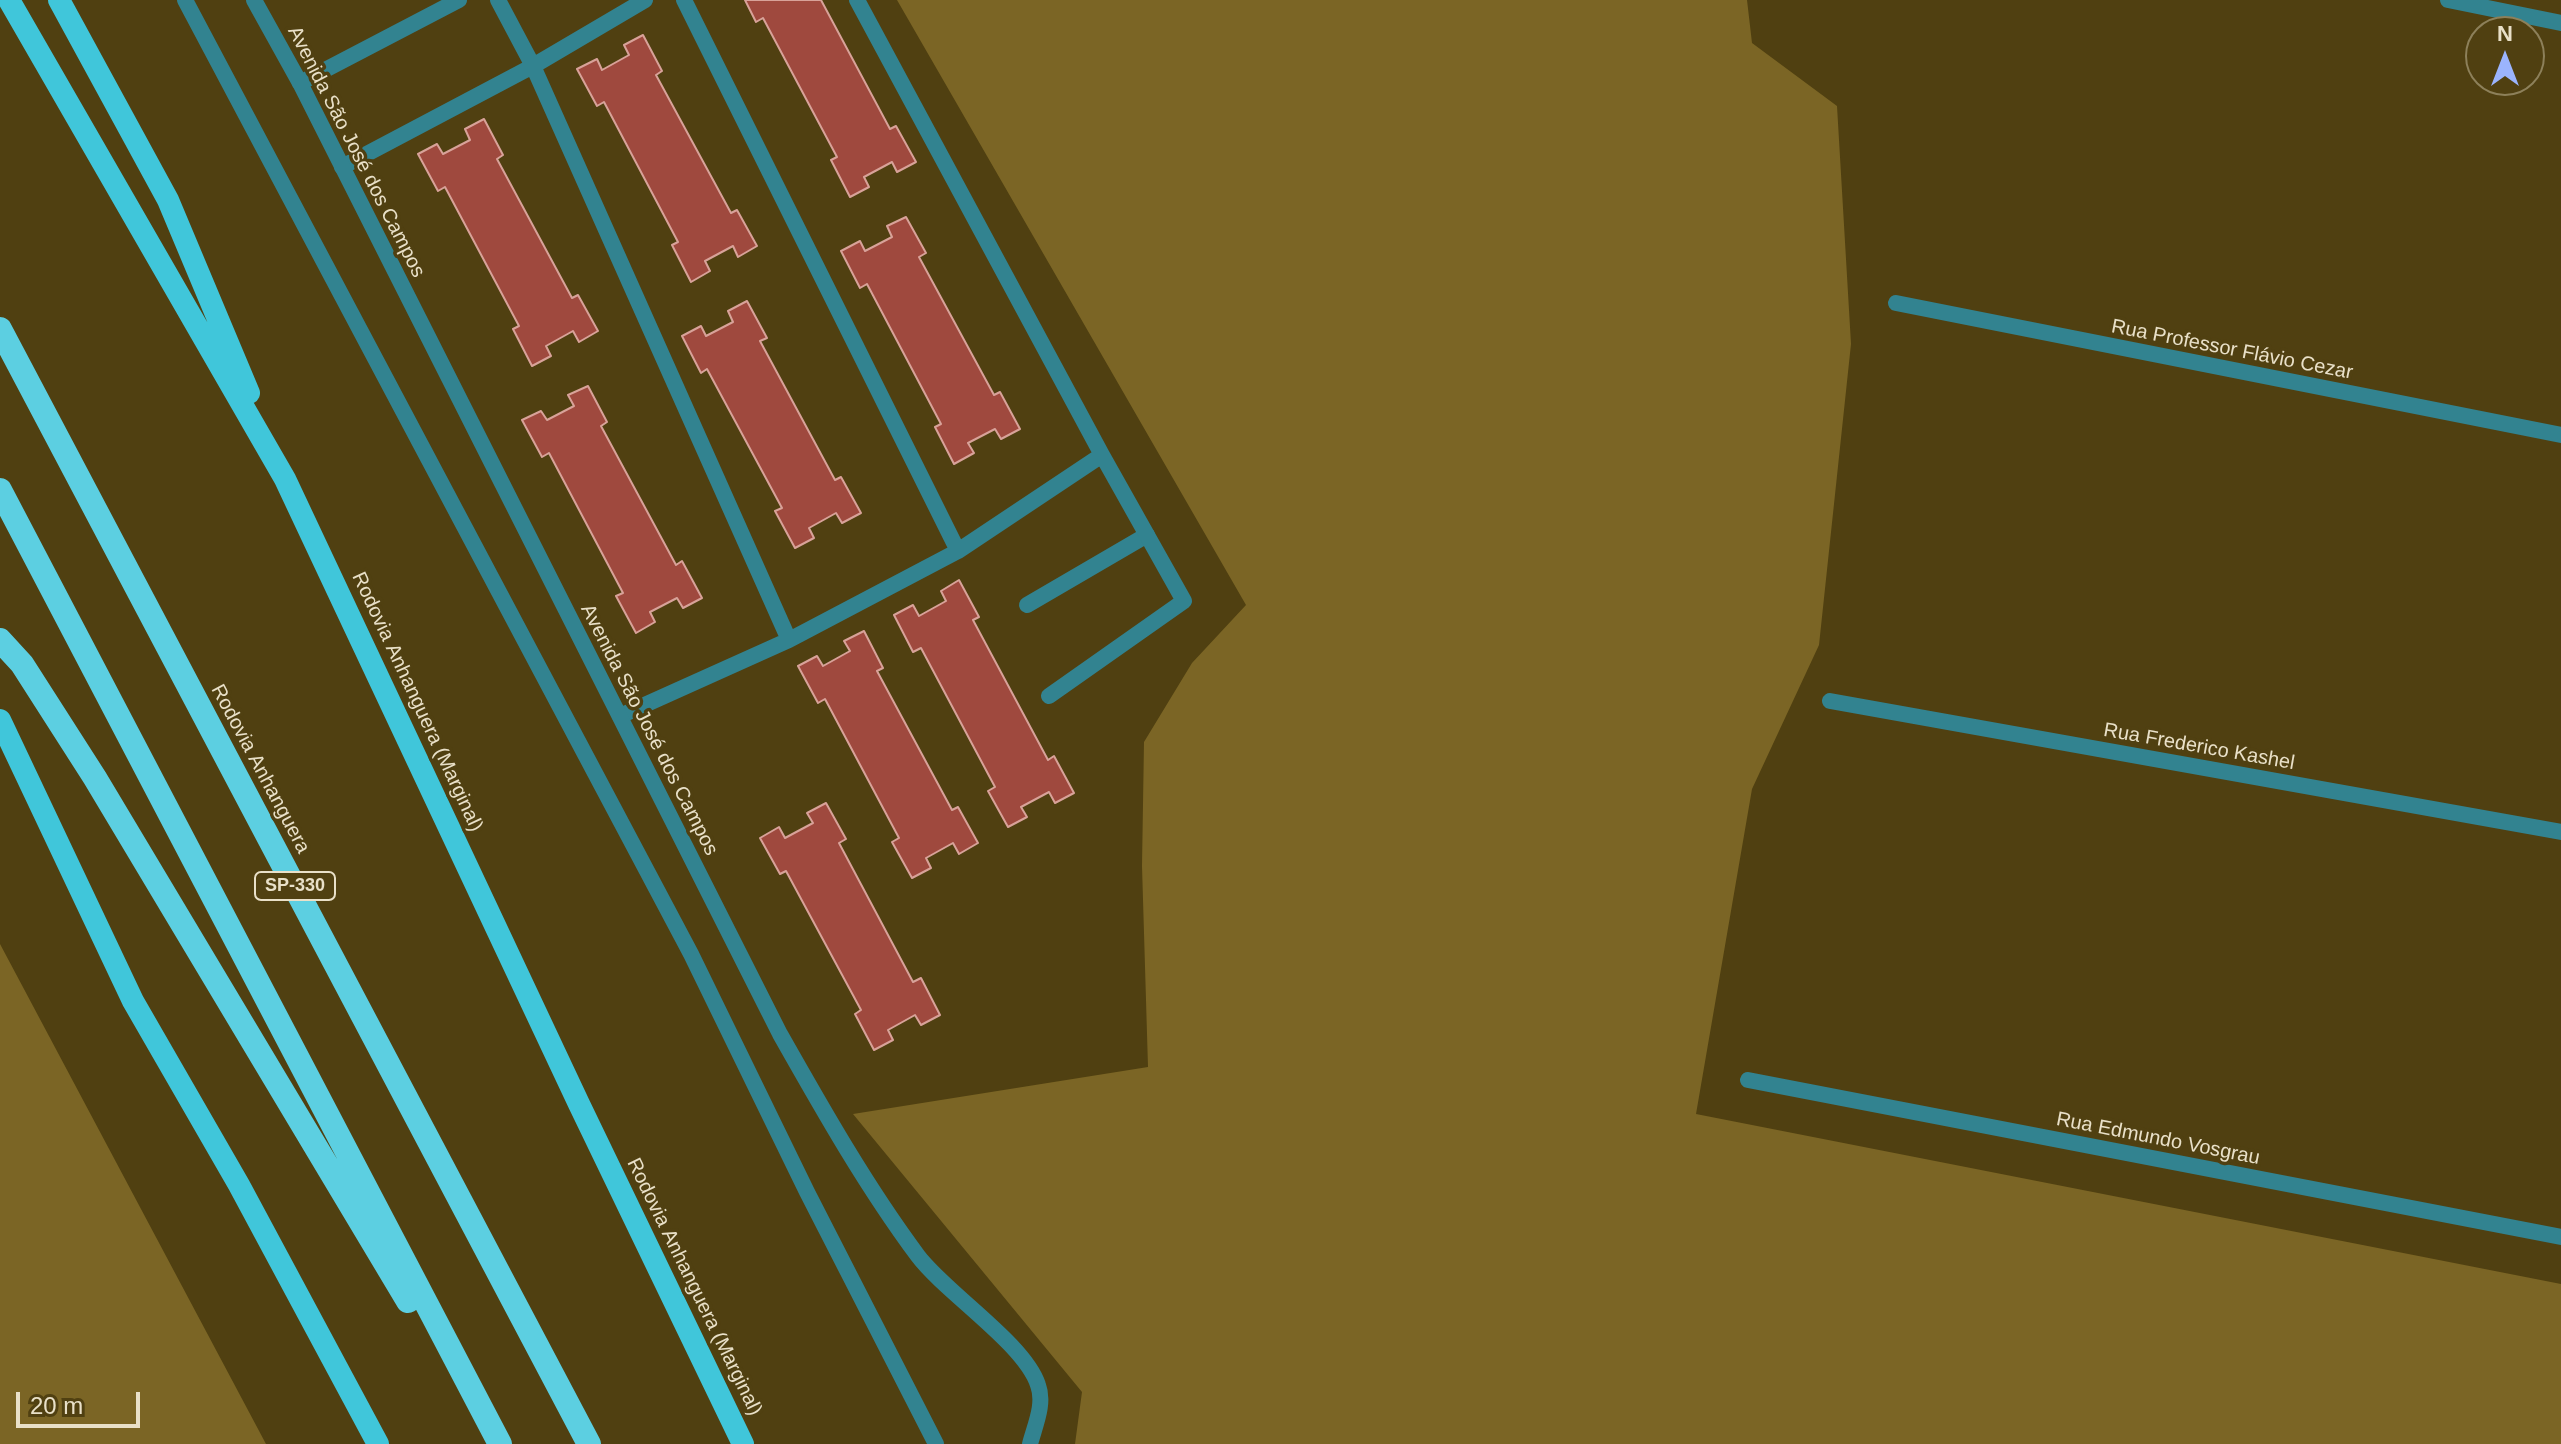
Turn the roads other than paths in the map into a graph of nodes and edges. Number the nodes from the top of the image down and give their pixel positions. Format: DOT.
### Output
graph roads {
  1 [pos="9,0"];
  2 [pos="59,0"];
  3 [pos="185,0"];
  4 [pos="254,0"];
  5 [pos="498,0"];
  6 [pos="645,0"];
  7 [pos="684,0"];
  8 [pos="857,0"];
  9 [pos="2448,0"];
  10 [pos="448,3"];
  11 [pos="2561,23"];
  12 [pos="533,66"];
  13 [pos="300,83"];
  14 [pos="342,167"];
  15 [pos="1896,303"];
  16 [pos="0,329"];
  17 [pos="2561,435"];
  18 [pos="1102,455"];
  19 [pos="285,479"];
  20 [pos="0,490"];
  21 [pos="1147,535"];
  22 [pos="958,551"];
  23 [pos="1027,605"];
  24 [pos="0,640"];
  25 [pos="789,640"];
  26 [pos="1049,696"];
  27 [pos="1830,701"];
  28 [pos="620,716"];
  29 [pos="0,720"];
  30 [pos="2561,832"];
  31 [pos="1748,1080"];
  32 [pos="2561,1237"];
  33 [pos="378,1444"];
  34 [pos="493,1444"];
  35 [pos="500,1444"];
  36 [pos="589,1444"];
  37 [pos="743,1444"];
  38 [pos="936,1444"];
  39 [pos="1030,1444"];
  1 -- 19 [label="highway, Rodovia Anhanguera (Marginal)"];
  2 -- 19 [label="highway"];
  3 -- 38 [label="street"];
  4 -- 13 [label="street, Avenida São José dos Campos"];
  5 -- 12 [label="street"];
  6 -- 12 [label="street"];
  7 -- 22 [label="street"];
  8 -- 18 [label="street"];
  9 -- 11 [label="street"];
  10 -- 13 [label="street"];
  12 -- 14 [label="street"];
  12 -- 25 [label="street"];
  13 -- 14 [label="street, Avenida São José dos Campos"];
  14 -- 28 [label="street, Avenida São José dos Campos"];
  15 -- 17 [label="street, Rua Professor Flávio Cezar"];
  16 -- 36 [label="highway, Rodovia Anhanguera / SP-330"];
  18 -- 21 [label="street"];
  18 -- 22 [label="street"];
  19 -- 37 [label="highway, Rodovia Anhanguera (Marginal)"];
  20 -- 35 [label="highway"];
  21 -- 23 [label="street"];
  21 -- 26 [label="street"];
  22 -- 25 [label="street"];
  24 -- 34 [label="highway"];
  25 -- 28 [label="street"];
  27 -- 30 [label="street, Rua Frederico Kashel"];
  28 -- 39 [label="street, Avenida São José dos Campos"];
  29 -- 33 [label="highway"];
  31 -- 32 [label="street, Rua Edmundo Vosgrau"];
}
